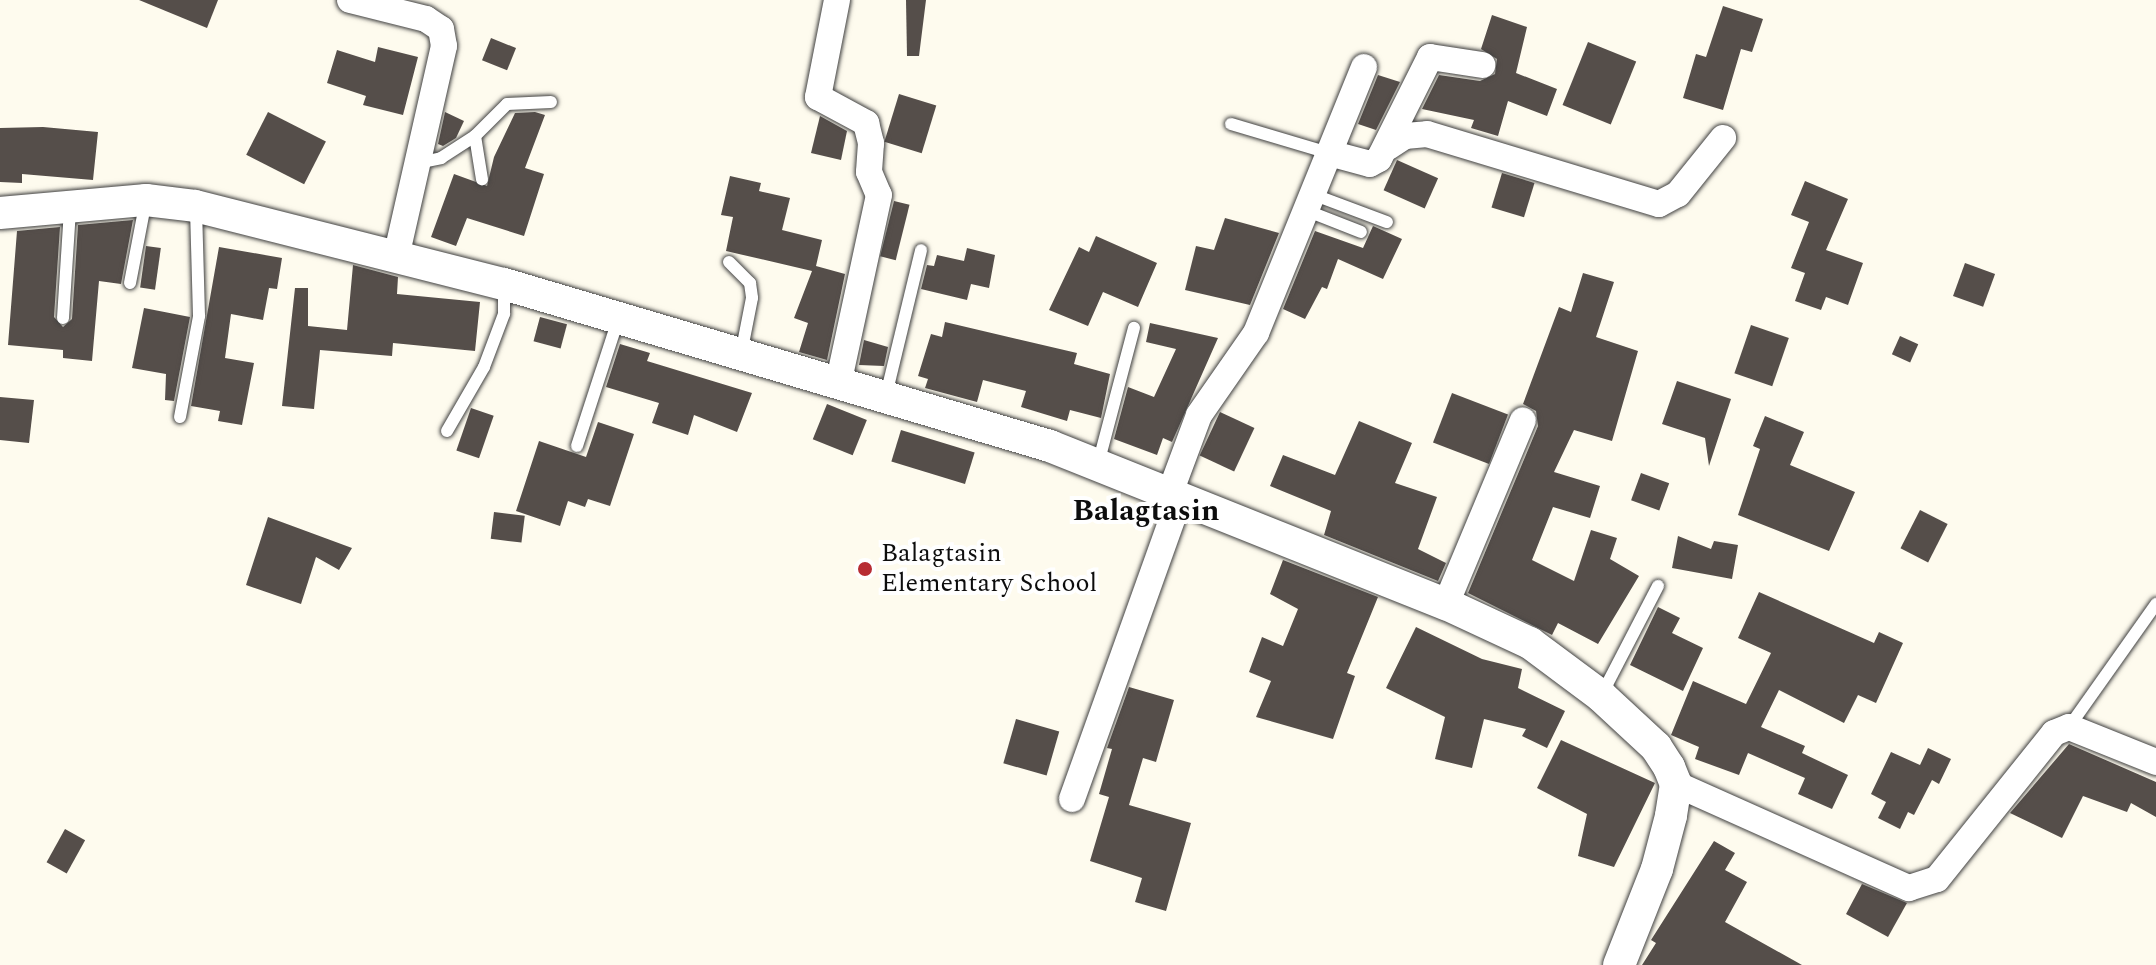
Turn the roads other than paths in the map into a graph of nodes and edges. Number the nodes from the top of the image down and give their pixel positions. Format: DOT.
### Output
graph roads {
  1 [pos="350,0"];
  2 [pos="837,0"];
  3 [pos="1482,65"];
  4 [pos="1364,67"];
  5 [pos="551,102"];
  6 [pos="1231,124"];
  7 [pos="475,136"];
  8 [pos="1723,138"];
  9 [pos="1388,147"];
  10 [pos="1329,153"];
  11 [pos="418,163"];
  12 [pos="482,179"];
  13 [pos="146,200"];
  14 [pos="1309,202"];
  15 [pos="71,203"];
  16 [pos="195,206"];
  17 [pos="0,213"];
  18 [pos="1387,222"];
  19 [pos="1361,232"];
  20 [pos="921,250"];
  21 [pos="396,257"];
  22 [pos="729,262"];
  23 [pos="130,283"];
  24 [pos="504,284"];
  25 [pos="63,318"];
  26 [pos="619,318"];
  27 [pos="1134,328"];
  28 [pos="741,354"];
  29 [pos="838,384"];
  30 [pos="885,398"];
  31 [pos="180,417"];
  32 [pos="1523,420"];
  33 [pos="447,431"];
  34 [pos="577,446"];
  35 [pos="1098,464"];
  36 [pos="1175,495"];
  37 [pos="1658,586"];
  38 [pos="1446,604"];
  39 [pos="2156,604"];
  40 [pos="1601,696"];
  41 [pos="2069,727"];
  42 [pos="2156,762"];
  43 [pos="1676,784"];
  44 [pos="1072,799"];
  45 [pos="1619,965"];
  1 -- 11 [label="street"];
  2 -- 29 [label="street"];
  3 -- 9 [label="street"];
  4 -- 10 [label="street"];
  5 -- 7 [label="lane"];
  6 -- 10 [label="lane"];
  7 -- 11 [label="lane"];
  7 -- 12 [label="lane"];
  8 -- 9 [label="street"];
  9 -- 10 [label="street"];
  10 -- 14 [label="street"];
  11 -- 21 [label="street"];
  13 -- 15 [label="street"];
  13 -- 16 [label="street"];
  13 -- 23 [label="lane"];
  14 -- 18 [label="lane"];
  14 -- 19 [label="lane"];
  14 -- 36 [label="street"];
  15 -- 17 [label="street"];
  15 -- 25 [label="lane"];
  16 -- 21 [label="street"];
  16 -- 31 [label="lane"];
  20 -- 30 [label="lane"];
  21 -- 24 [label="street"];
  22 -- 28 [label="lane"];
  24 -- 26 [label="street"];
  24 -- 33 [label="lane"];
  26 -- 28 [label="street"];
  26 -- 34 [label="lane"];
  27 -- 35 [label="lane"];
  28 -- 29 [label="street"];
  29 -- 30 [label="street"];
  30 -- 35 [label="street"];
  32 -- 38 [label="street"];
  35 -- 36 [label="street"];
  36 -- 38 [label="street"];
  36 -- 44 [label="street"];
  37 -- 40 [label="lane"];
  38 -- 40 [label="street"];
  39 -- 41 [label="lane"];
  40 -- 43 [label="street"];
  41 -- 42 [label="street"];
  41 -- 43 [label="street"];
  43 -- 45 [label="street"];
}
